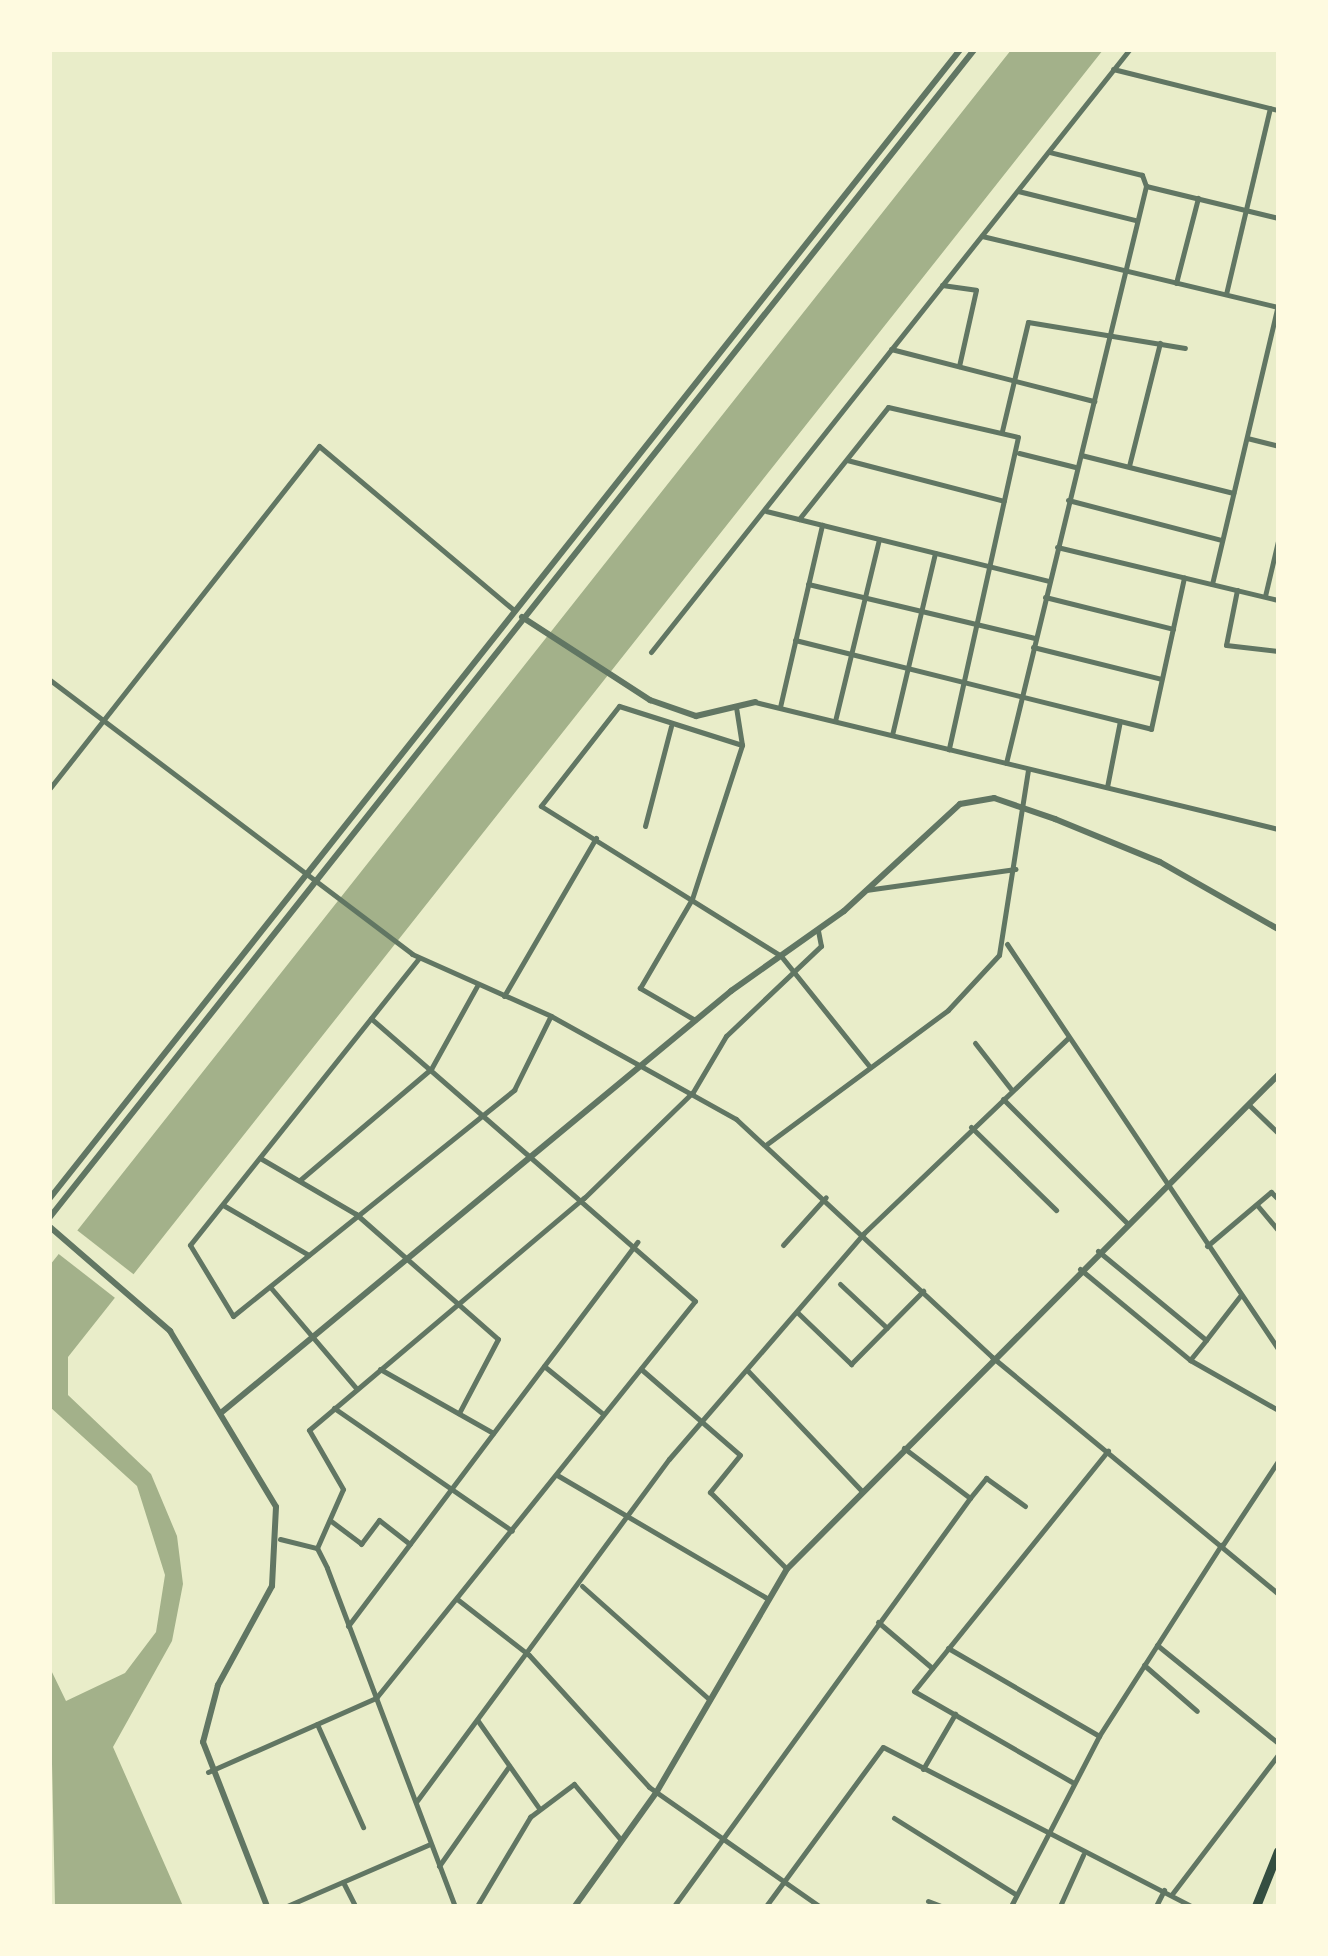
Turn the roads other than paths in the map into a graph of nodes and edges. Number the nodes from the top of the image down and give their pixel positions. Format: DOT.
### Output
graph roads {
  1 [pos="960,50"];
  2 [pos="974,50"];
  3 [pos="1129,50"];
  4 [pos="1113,69"];
  5 [pos="1274,109"];
  6 [pos="1048,152"];
  7 [pos="1146,186"];
  8 [pos="1018,190"];
  9 [pos="1198,198"];
  10 [pos="1246,210"];
  11 [pos="1278,218"];
  12 [pos="1136,220"];
  13 [pos="982,236"];
  14 [pos="1125,270"];
  15 [pos="1176,282"];
  16 [pos="942,285"];
  17 [pos="1226,294"];
  18 [pos="1278,306"];
  19 [pos="1110,338"];
  20 [pos="1160,343"];
  21 [pos="1185,348"];
  22 [pos="891,349"];
  23 [pos="958,366"];
  24 [pos="1012,380"];
  25 [pos="1094,401"];
  26 [pos="1002,432"];
  27 [pos="1246,438"];
  28 [pos="1278,446"];
  29 [pos="1018,453"];
  30 [pos="1080,455"];
  31 [pos="846,460"];
  32 [pos="1129,466"];
  33 [pos="1075,467"];
  34 [pos="1233,493"];
  35 [pos="1068,500"];
  36 [pos="1004,501"];
  37 [pos="766,512"];
  38 [pos="799,520"];
  39 [pos="822,525"];
  40 [pos="879,539"];
  41 [pos="1222,540"];
  42 [pos="1278,541"];
  43 [pos="1057,547"];
  44 [pos="935,553"];
  45 [pos="992,567"];
  46 [pos="1184,578"];
  47 [pos="1049,581"];
  48 [pos="808,584"];
  49 [pos="1212,584"];
  50 [pos="1237,590"];
  51 [pos="1265,596"];
  52 [pos="1045,597"];
  53 [pos="865,598"];
  54 [pos="1278,600"];
  55 [pos="514,610"];
  56 [pos="921,611"];
  57 [pos="524,619"];
  58 [pos="978,625"];
  59 [pos="1173,629"];
  60 [pos="1035,638"];
  61 [pos="795,640"];
  62 [pos="1033,647"];
  63 [pos="1278,651"];
  64 [pos="651,652"];
  65 [pos="851,654"];
  66 [pos="908,668"];
  67 [pos="1162,679"];
  68 [pos="50,680"];
  69 [pos="965,682"];
  70 [pos="1022,696"];
  71 [pos="755,702"];
  72 [pos="736,708"];
  73 [pos="780,708"];
  74 [pos="108,715"];
  75 [pos="834,721"];
  76 [pos="1120,722"];
  77 [pos="671,726"];
  78 [pos="892,734"];
  79 [pos="742,745"];
  80 [pos="949,749"];
  81 [pos="1006,763"];
  82 [pos="1028,769"];
  83 [pos="1107,787"];
  84 [pos="50,788"];
  85 [pos="1022,807"];
  86 [pos="645,826"];
  87 [pos="1278,829"];
  88 [pos="596,838"];
  89 [pos="1016,869"];
  90 [pos="308,876"];
  91 [pos="317,883"];
  92 [pos="866,890"];
  93 [pos="692,899"];
  94 [pos="1278,929"];
  95 [pos="818,931"];
  96 [pos="1006,944"];
  97 [pos="781,956"];
  98 [pos="418,958"];
  99 [pos="797,969"];
  100 [pos="477,985"];
  101 [pos="504,996"];
  102 [pos="551,1016"];
  103 [pos="371,1018"];
  104 [pos="696,1021"];
  105 [pos="1068,1038"];
  106 [pos="975,1043"];
  107 [pos="644,1065"];
  108 [pos="869,1066"];
  109 [pos="431,1069"];
  110 [pos="1278,1075"];
  111 [pos="1011,1089"];
  112 [pos="693,1092"];
  113 [pos="1003,1098"];
  114 [pos="1249,1104"];
  115 [pos="482,1111"];
  116 [pos="971,1128"];
  117 [pos="1278,1133"];
  118 [pos="767,1144"];
  119 [pos="535,1154"];
  120 [pos="260,1158"];
  121 [pos="300,1180"];
  122 [pos="1166,1184"];
  123 [pos="826,1197"];
  124 [pos="50,1198"];
  125 [pos="584,1198"];
  126 [pos="1278,1199"];
  127 [pos="222,1205"];
  128 [pos="1257,1205"];
  129 [pos="1056,1210"];
  130 [pos="356,1214"];
  131 [pos="50,1217"];
  132 [pos="1127,1223"];
  133 [pos="50,1227"];
  134 [pos="1278,1230"];
  135 [pos="864,1234"];
  136 [pos="636,1242"];
  137 [pos="783,1245"];
  138 [pos="1207,1246"];
  139 [pos="1098,1251"];
  140 [pos="308,1254"];
  141 [pos="410,1260"];
  142 [pos="1080,1269"];
  143 [pos="840,1284"];
  144 [pos="272,1288"];
  145 [pos="922,1290"];
  146 [pos="1240,1296"];
  147 [pos="459,1303"];
  148 [pos="797,1312"];
  149 [pos="887,1328"];
  150 [pos="314,1339"];
  151 [pos="1206,1340"];
  152 [pos="1278,1349"];
  153 [pos="992,1357"];
  154 [pos="1190,1360"];
  155 [pos="544,1366"];
  156 [pos="380,1369"];
  157 [pos="640,1369"];
  158 [pos="748,1371"];
  159 [pos="356,1388"];
  160 [pos="334,1408"];
  161 [pos="1278,1410"];
  162 [pos="222,1412"];
  163 [pos="459,1413"];
  164 [pos="604,1414"];
  165 [pos="705,1424"];
  166 [pos="494,1433"];
  167 [pos="904,1448"];
  168 [pos="1108,1451"];
  169 [pos="1278,1461"];
  170 [pos="557,1475"];
  171 [pos="454,1485"];
  172 [pos="862,1491"];
  173 [pos="970,1498"];
  174 [pos="1025,1506"];
  175 [pos="629,1520"];
  176 [pos="330,1521"];
  177 [pos="512,1531"];
  178 [pos="280,1539"];
  179 [pos="410,1544"];
  180 [pos="1221,1546"];
  181 [pos="317,1548"];
  182 [pos="787,1569"];
  183 [pos="582,1586"];
  184 [pos="1278,1594"];
  185 [pos="458,1599"];
  186 [pos="768,1599"];
  187 [pos="878,1622"];
  188 [pos="348,1626"];
  189 [pos="1157,1645"];
  190 [pos="948,1648"];
  191 [pos="529,1655"];
  192 [pos="1144,1665"];
  193 [pos="932,1668"];
  194 [pos="376,1698"];
  195 [pos="710,1700"];
  196 [pos="1197,1711"];
  197 [pos="955,1714"];
  198 [pos="478,1720"];
  199 [pos="317,1724"];
  200 [pos="1099,1736"];
  201 [pos="1278,1743"];
  202 [pos="1278,1754"];
  203 [pos="509,1766"];
  204 [pos="923,1769"];
  205 [pos="208,1772"];
  206 [pos="1072,1782"];
  207 [pos="656,1793"];
  208 [pos="416,1802"];
  209 [pos="539,1808"];
  210 [pos="894,1818"];
  211 [pos="363,1827"];
  212 [pos="720,1836"];
  213 [pos="1046,1836"];
  214 [pos="621,1840"];
  215 [pos="430,1844"];
  216 [pos="1278,1851"];
  217 [pos="1083,1855"];
  218 [pos="439,1866"];
  219 [pos="343,1882"];
  220 [pos="785,1882"];
  221 [pos="1164,1890"];
  222 [pos="1015,1894"];
  223 [pos="1172,1894"];
  224 [pos="928,1901"];
  225 [pos="267,1906"];
  226 [pos="288,1906"];
  227 [pos="355,1906"];
  228 [pos="454,1906"];
  229 [pos="477,1906"];
  230 [pos="575,1906"];
  231 [pos="674,1906"];
  232 [pos="766,1906"];
  233 [pos="819,1906"];
  234 [pos="941,1906"];
  235 [pos="1011,1906"];
  236 [pos="1060,1906"];
  237 [pos="1156,1906"];
  238 [pos="1191,1906"];
  239 [pos="1256,1906"];
  1 -- 55 [label="street"];
  2 -- 57 [label="street"];
  3 -- 4 [label="street"];
  4 -- 5 [label="street"];
  4 -- 6 [label="street"];
  5 -- 10 [label="street"];
  6 -- 7 [label="street"];
  6 -- 8 [label="street"];
  7 -- 9 [label="street"];
  7 -- 12 [label="street"];
  8 -- 12 [label="street"];
  8 -- 13 [label="street"];
  9 -- 10 [label="street"];
  9 -- 15 [label="street"];
  10 -- 11 [label="street"];
  10 -- 17 [label="street"];
  12 -- 14 [label="street"];
  13 -- 14 [label="street"];
  13 -- 16 [label="street"];
  14 -- 15 [label="street"];
  14 -- 19 [label="street"];
  15 -- 17 [label="street"];
  16 -- 22 [label="street"];
  16 -- 23 [label="street"];
  17 -- 18 [label="street"];
  18 -- 27 [label="street"];
  19 -- 20 [label="street"];
  19 -- 24 [label="street"];
  19 -- 25 [label="street"];
  20 -- 21 [label="street"];
  20 -- 32 [label="street"];
  22 -- 23 [label="street"];
  22 -- 37 [label="street"];
  23 -- 24 [label="street"];
  24 -- 25 [label="street"];
  24 -- 26 [label="street"];
  25 -- 30 [label="street"];
  26 -- 29 [label="street"];
  26 -- 31 [label="street"];
  27 -- 28 [label="street"];
  27 -- 34 [label="street"];
  29 -- 33 [label="street"];
  29 -- 36 [label="street"];
  30 -- 32 [label="street"];
  30 -- 33 [label="street"];
  31 -- 36 [label="street"];
  31 -- 38 [label="street"];
  32 -- 34 [label="street"];
  33 -- 35 [label="street"];
  34 -- 41 [label="street"];
  35 -- 41 [label="street"];
  35 -- 43 [label="street"];
  36 -- 45 [label="street"];
  37 -- 38 [label="street"];
  37 -- 64 [label="street"];
  38 -- 39 [label="street"];
  39 -- 40 [label="street"];
  39 -- 48 [label="street"];
  40 -- 44 [label="street"];
  40 -- 53 [label="street"];
  41 -- 49 [label="street"];
  42 -- 51 [label="street"];
  43 -- 46 [label="street"];
  43 -- 47 [label="street"];
  44 -- 45 [label="street"];
  44 -- 56 [label="street"];
  45 -- 47 [label="street"];
  45 -- 58 [label="street"];
  46 -- 49 [label="street"];
  46 -- 59 [label="street"];
  47 -- 52 [label="street"];
  48 -- 53 [label="street"];
  48 -- 61 [label="street"];
  49 -- 50 [label="street"];
  50 -- 51 [label="street"];
  50 -- 63 [label="street"];
  51 -- 54 [label="street"];
  52 -- 59 [label="street"];
  52 -- 60 [label="street"];
  53 -- 56 [label="street"];
  53 -- 65 [label="street"];
  55 -- 57 [label="street"];
  55 -- 74 [label="street"];
  55 -- 90 [label="street"];
  56 -- 58 [label="street"];
  56 -- 66 [label="street"];
  57 -- 72 [label="street"];
  57 -- 91 [label="street"];
  58 -- 60 [label="street"];
  58 -- 69 [label="street"];
  59 -- 67 [label="street"];
  60 -- 62 [label="street"];
  61 -- 65 [label="street"];
  61 -- 73 [label="street"];
  62 -- 67 [label="street"];
  62 -- 70 [label="street"];
  65 -- 66 [label="street"];
  65 -- 75 [label="street"];
  66 -- 69 [label="street"];
  66 -- 78 [label="street"];
  67 -- 76 [label="street"];
  68 -- 74 [label="street"];
  69 -- 70 [label="street"];
  69 -- 80 [label="street"];
  70 -- 76 [label="street"];
  70 -- 81 [label="street"];
  71 -- 72 [label="street"];
  71 -- 73 [label="street"];
  72 -- 79 [label="street"];
  73 -- 75 [label="street"];
  74 -- 84 [label="street"];
  74 -- 90 [label="street"];
  75 -- 78 [label="street"];
  76 -- 83 [label="street"];
  77 -- 79 [label="street"];
  77 -- 86 [label="street"];
  77 -- 88 [label="street"];
  78 -- 80 [label="street"];
  79 -- 93 [label="street"];
  80 -- 81 [label="street"];
  81 -- 82 [label="street"];
  82 -- 83 [label="street"];
  82 -- 85 [label="street"];
  83 -- 87 [label="street"];
  85 -- 89 [label="street"];
  85 -- 92 [label="street"];
  85 -- 94 [label="street"];
  88 -- 93 [label="street"];
  88 -- 101 [label="street"];
  89 -- 92 [label="street"];
  89 -- 96 [label="street"];
  90 -- 91 [label="street"];
  90 -- 124 [label="street"];
  91 -- 98 [label="street"];
  91 -- 131 [label="street"];
  92 -- 95 [label="street"];
  93 -- 97 [label="street"];
  93 -- 104 [label="street"];
  95 -- 97 [label="street"];
  95 -- 99 [label="street"];
  96 -- 105 [label="street"];
  96 -- 108 [label="street"];
  97 -- 99 [label="street"];
  97 -- 104 [label="street"];
  98 -- 100 [label="street"];
  98 -- 103 [label="street"];
  99 -- 108 [label="street"];
  99 -- 112 [label="street"];
  100 -- 101 [label="street"];
  100 -- 109 [label="street"];
  101 -- 102 [label="street"];
  102 -- 107 [label="street"];
  102 -- 115 [label="street"];
  103 -- 109 [label="street"];
  103 -- 120 [label="street"];
  104 -- 107 [label="street"];
  105 -- 111 [label="street"];
  105 -- 122 [label="street"];
  106 -- 111 [label="street"];
  107 -- 112 [label="street"];
  107 -- 119 [label="street"];
  108 -- 118 [label="street"];
  109 -- 115 [label="street"];
  109 -- 121 [label="street"];
  110 -- 114 [label="street"];
  111 -- 113 [label="street"];
  112 -- 118 [label="street"];
  112 -- 125 [label="street"];
  113 -- 116 [label="street"];
  113 -- 132 [label="street"];
  114 -- 117 [label="street"];
  114 -- 122 [label="street"];
  115 -- 119 [label="street"];
  115 -- 130 [label="street"];
  116 -- 129 [label="street"];
  116 -- 135 [label="street"];
  118 -- 123 [label="street"];
  119 -- 125 [label="street"];
  119 -- 141 [label="street"];
  120 -- 121 [label="street"];
  120 -- 127 [label="street"];
  121 -- 130 [label="street"];
  122 -- 132 [label="street"];
  122 -- 138 [label="street"];
  123 -- 135 [label="street"];
  123 -- 137 [label="street"];
  125 -- 136 [label="street"];
  125 -- 147 [label="street"];
  126 -- 128 [label="street"];
  127 -- 140 [label="street"];
  127 -- 144 [label="street"];
  128 -- 134 [label="street"];
  128 -- 138 [label="street"];
  130 -- 140 [label="street"];
  130 -- 141 [label="street"];
  132 -- 139 [label="street"];
  133 -- 162 [label="street"];
  135 -- 145 [label="street"];
  135 -- 148 [label="street"];
  136 -- 155 [label="street"];
  136 -- 157 [label="street"];
  138 -- 146 [label="street"];
  139 -- 142 [label="street"];
  139 -- 151 [label="street"];
  140 -- 144 [label="street"];
  141 -- 147 [label="street"];
  141 -- 150 [label="street"];
  142 -- 153 [label="street"];
  142 -- 154 [label="street"];
  143 -- 149 [label="street"];
  144 -- 150 [label="street"];
  145 -- 149 [label="street"];
  145 -- 153 [label="street"];
  146 -- 151 [label="street"];
  146 -- 152 [label="street"];
  147 -- 156 [label="street"];
  147 -- 163 [label="street"];
  148 -- 149 [label="street"];
  148 -- 158 [label="street"];
  150 -- 159 [label="street"];
  150 -- 162 [label="street"];
  151 -- 154 [label="street"];
  153 -- 167 [label="street"];
  153 -- 168 [label="street"];
  154 -- 161 [label="street"];
  155 -- 164 [label="street"];
  155 -- 166 [label="street"];
  156 -- 159 [label="street"];
  156 -- 163 [label="street"];
  157 -- 164 [label="street"];
  157 -- 165 [label="street"];
  158 -- 165 [label="street"];
  158 -- 172 [label="street"];
  159 -- 160 [label="street"];
  160 -- 171 [label="street"];
  160 -- 176 [label="street"];
  162 -- 178 [label="street"];
  163 -- 166 [label="street"];
  164 -- 170 [label="street"];
  165 -- 175 [label="street"];
  165 -- 182 [label="street"];
  166 -- 171 [label="street"];
  167 -- 172 [label="street"];
  167 -- 173 [label="street"];
  168 -- 180 [label="street"];
  168 -- 190 [label="street"];
  169 -- 180 [label="street"];
  170 -- 175 [label="street"];
  170 -- 177 [label="street"];
  171 -- 177 [label="street"];
  171 -- 179 [label="street"];
  172 -- 182 [label="street"];
  173 -- 174 [label="street"];
  173 -- 187 [label="street"];
  175 -- 183 [label="street"];
  175 -- 186 [label="street"];
  176 -- 179 [label="street"];
  176 -- 181 [label="street"];
  177 -- 185 [label="street"];
  178 -- 181 [label="street"];
  178 -- 205 [label="street"];
  179 -- 188 [label="street"];
  180 -- 184 [label="street"];
  180 -- 189 [label="street"];
  181 -- 188 [label="street"];
  182 -- 186 [label="street"];
  183 -- 191 [label="street"];
  183 -- 195 [label="street"];
  185 -- 191 [label="street"];
  185 -- 194 [label="street"];
  186 -- 195 [label="street"];
  187 -- 193 [label="street"];
  187 -- 212 [label="street"];
  188 -- 194 [label="street"];
  189 -- 192 [label="street"];
  189 -- 201 [label="street"];
  190 -- 193 [label="street"];
  190 -- 200 [label="street"];
  191 -- 198 [label="street"];
  191 -- 207 [label="street"];
  192 -- 196 [label="street"];
  192 -- 200 [label="street"];
  193 -- 197 [label="street"];
  194 -- 199 [label="street"];
  194 -- 208 [label="street"];
  195 -- 207 [label="street"];
  197 -- 204 [label="street"];
  197 -- 206 [label="street"];
  198 -- 203 [label="street"];
  198 -- 208 [label="street"];
  199 -- 205 [label="street"];
  199 -- 211 [label="street"];
  200 -- 206 [label="street"];
  202 -- 223 [label="street"];
  203 -- 209 [label="street"];
  203 -- 218 [label="street"];
  204 -- 213 [label="street"];
  204 -- 220 [label="street"];
  205 -- 225 [label="street"];
  206 -- 213 [label="street"];
  207 -- 212 [label="street"];
  207 -- 214 [label="street"];
  208 -- 215 [label="street"];
  209 -- 214 [label="street"];
  209 -- 229 [label="street"];
  210 -- 222 [label="street"];
  212 -- 220 [label="street"];
  212 -- 231 [label="street"];
  213 -- 217 [label="street"];
  213 -- 222 [label="street"];
  214 -- 230 [label="street"];
  215 -- 218 [label="street"];
  215 -- 219 [label="street"];
  216 -- 239 [label="main road"];
  217 -- 221 [label="street"];
  217 -- 236 [label="street"];
  218 -- 228 [label="street"];
  219 -- 226 [label="street"];
  219 -- 227 [label="street"];
  220 -- 232 [label="street"];
  220 -- 233 [label="street"];
  221 -- 223 [label="street"];
  221 -- 237 [label="street"];
  222 -- 235 [label="street"];
  223 -- 238 [label="street"];
  224 -- 234 [label="street"];
}
